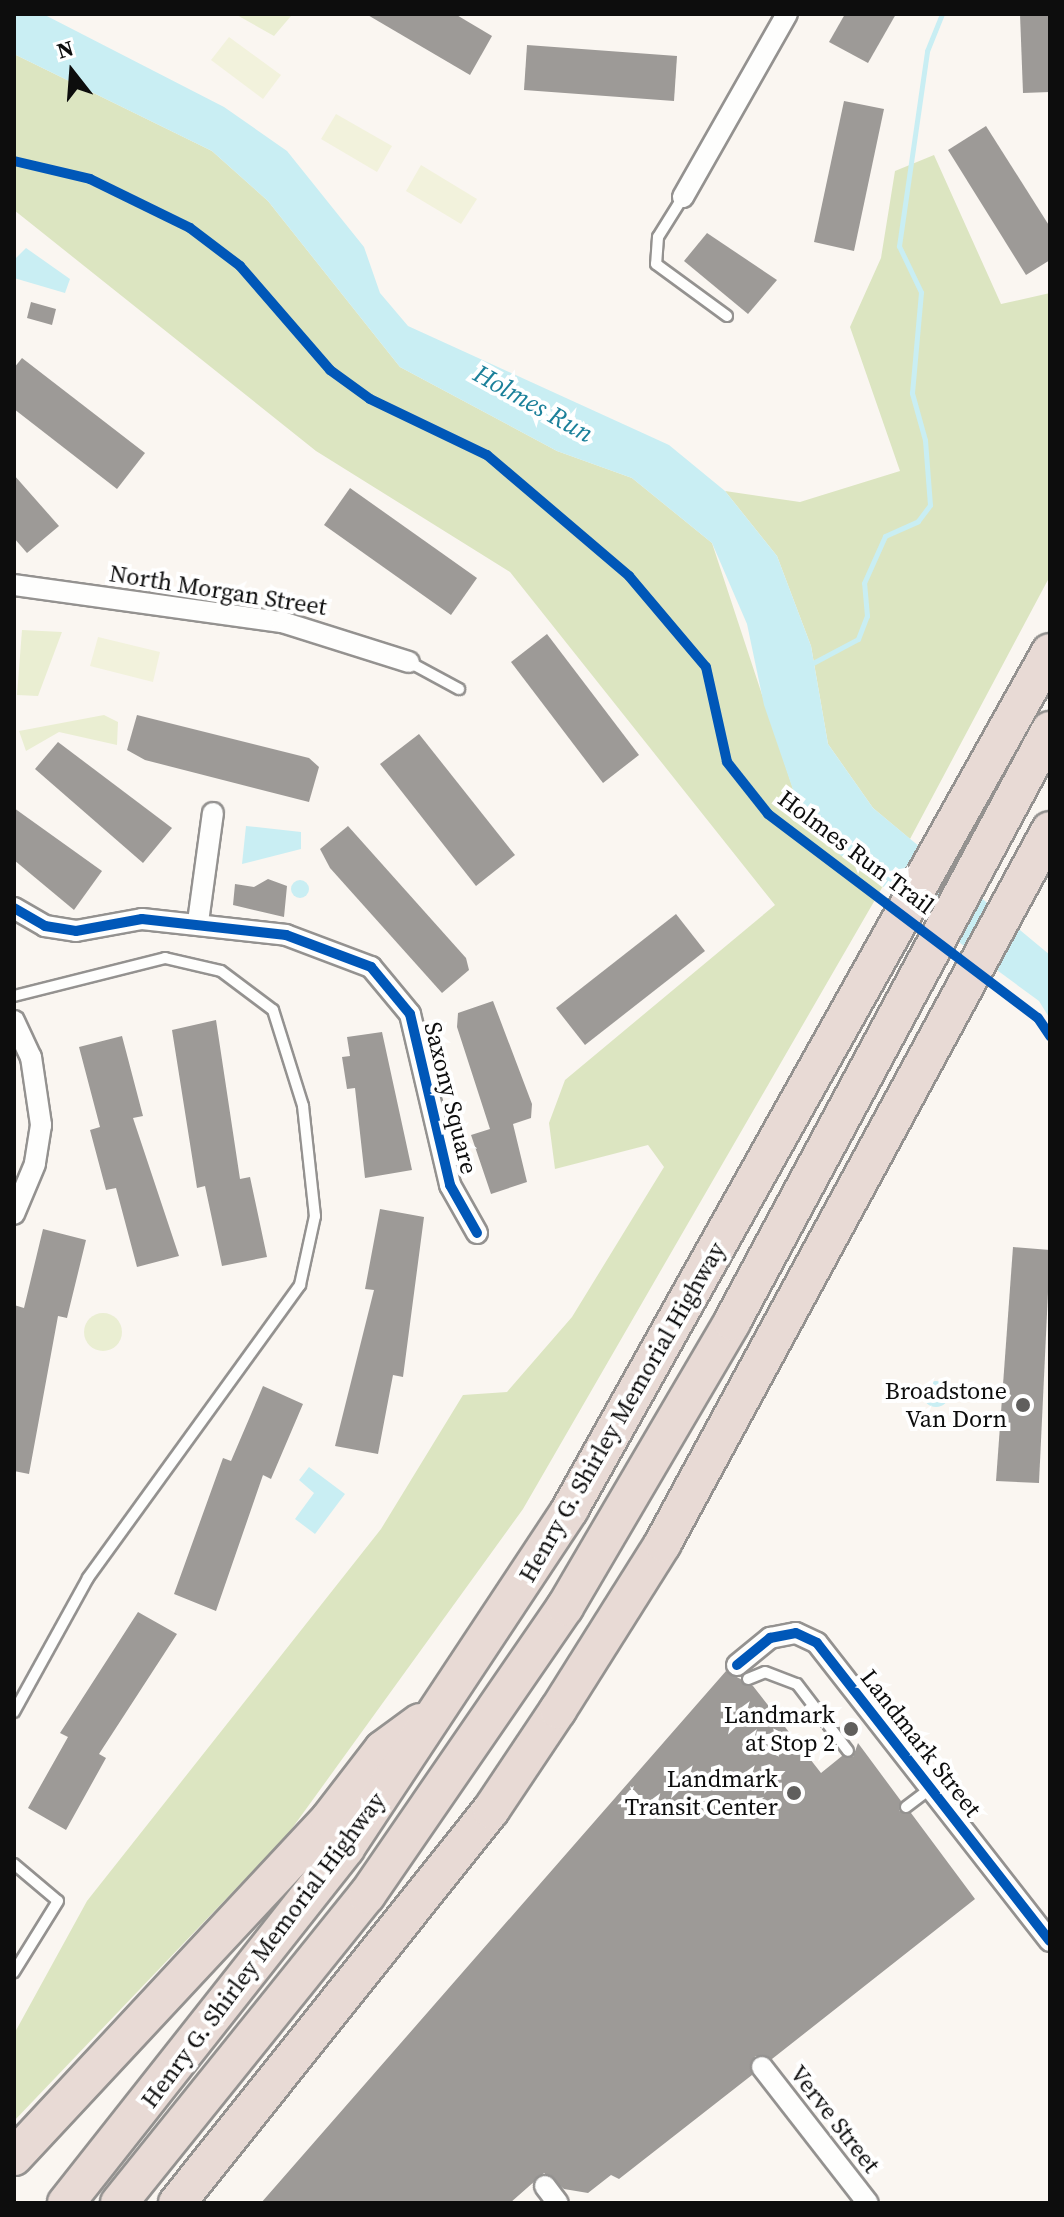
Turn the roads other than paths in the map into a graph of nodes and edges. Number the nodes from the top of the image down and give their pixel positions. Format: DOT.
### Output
graph roads {
  1 [pos="787,14"];
  2 [pos="683,197"];
  3 [pos="727,316"];
  4 [pos="14,585"];
  5 [pos="1050,652"];
  6 [pos="409,662"];
  7 [pos="459,689"];
  8 [pos="1050,730"];
  9 [pos="213,813"];
  10 [pos="1050,830"];
  11 [pos="14,908"];
  12 [pos="198,922"];
  13 [pos="14,996"];
  14 [pos="14,1021"];
  15 [pos="14,1214"];
  16 [pos="477,1233"];
  17 [pos="742,1672"];
  18 [pos="444,1705"];
  19 [pos="14,1712"];
  20 [pos="848,1751"];
  21 [pos="931,1788"];
  22 [pos="906,1807"];
  23 [pos="453,1859"];
  24 [pos="14,1864"];
  25 [pos="1050,1941"];
  26 [pos="14,1972"];
  27 [pos="762,2067"];
  28 [pos="14,2157"];
  29 [pos="545,2186"];
  30 [pos="66,2203"];
  31 [pos="119,2203"];
  32 [pos="177,2203"];
  33 [pos="207,2203"];
  34 [pos="558,2203"];
  35 [pos="868,2203"];
  1 -- 2 [label="street"];
  2 -- 3 [label="lane"];
  4 -- 6 [label="street, North Morgan Street"];
  5 -- 18 [label="highway, Henry G. Shirley Memorial Highway"];
  6 -- 7 [label="lane"];
  8 -- 31 [label="highway"];
  9 -- 12 [label="street"];
  10 -- 23 [label="highway"];
  11 -- 12 [label="street, Saxony Square"];
  12 -- 16 [label="street, Saxony Square"];
  13 -- 19 [label="lane"];
  14 -- 15 [label="street"];
  17 -- 20 [label="lane"];
  17 -- 21 [label="street, Landmark Street"];
  18 -- 28 [label="highway"];
  18 -- 30 [label="highway, Henry G. Shirley Memorial Highway"];
  21 -- 22 [label="lane"];
  21 -- 25 [label="street, Landmark Street"];
  23 -- 32 [label="highway"];
  23 -- 33 [label="highway"];
  24 -- 26 [label="lane"];
  27 -- 35 [label="street, Verve Street"];
  29 -- 34 [label="street"];
}
